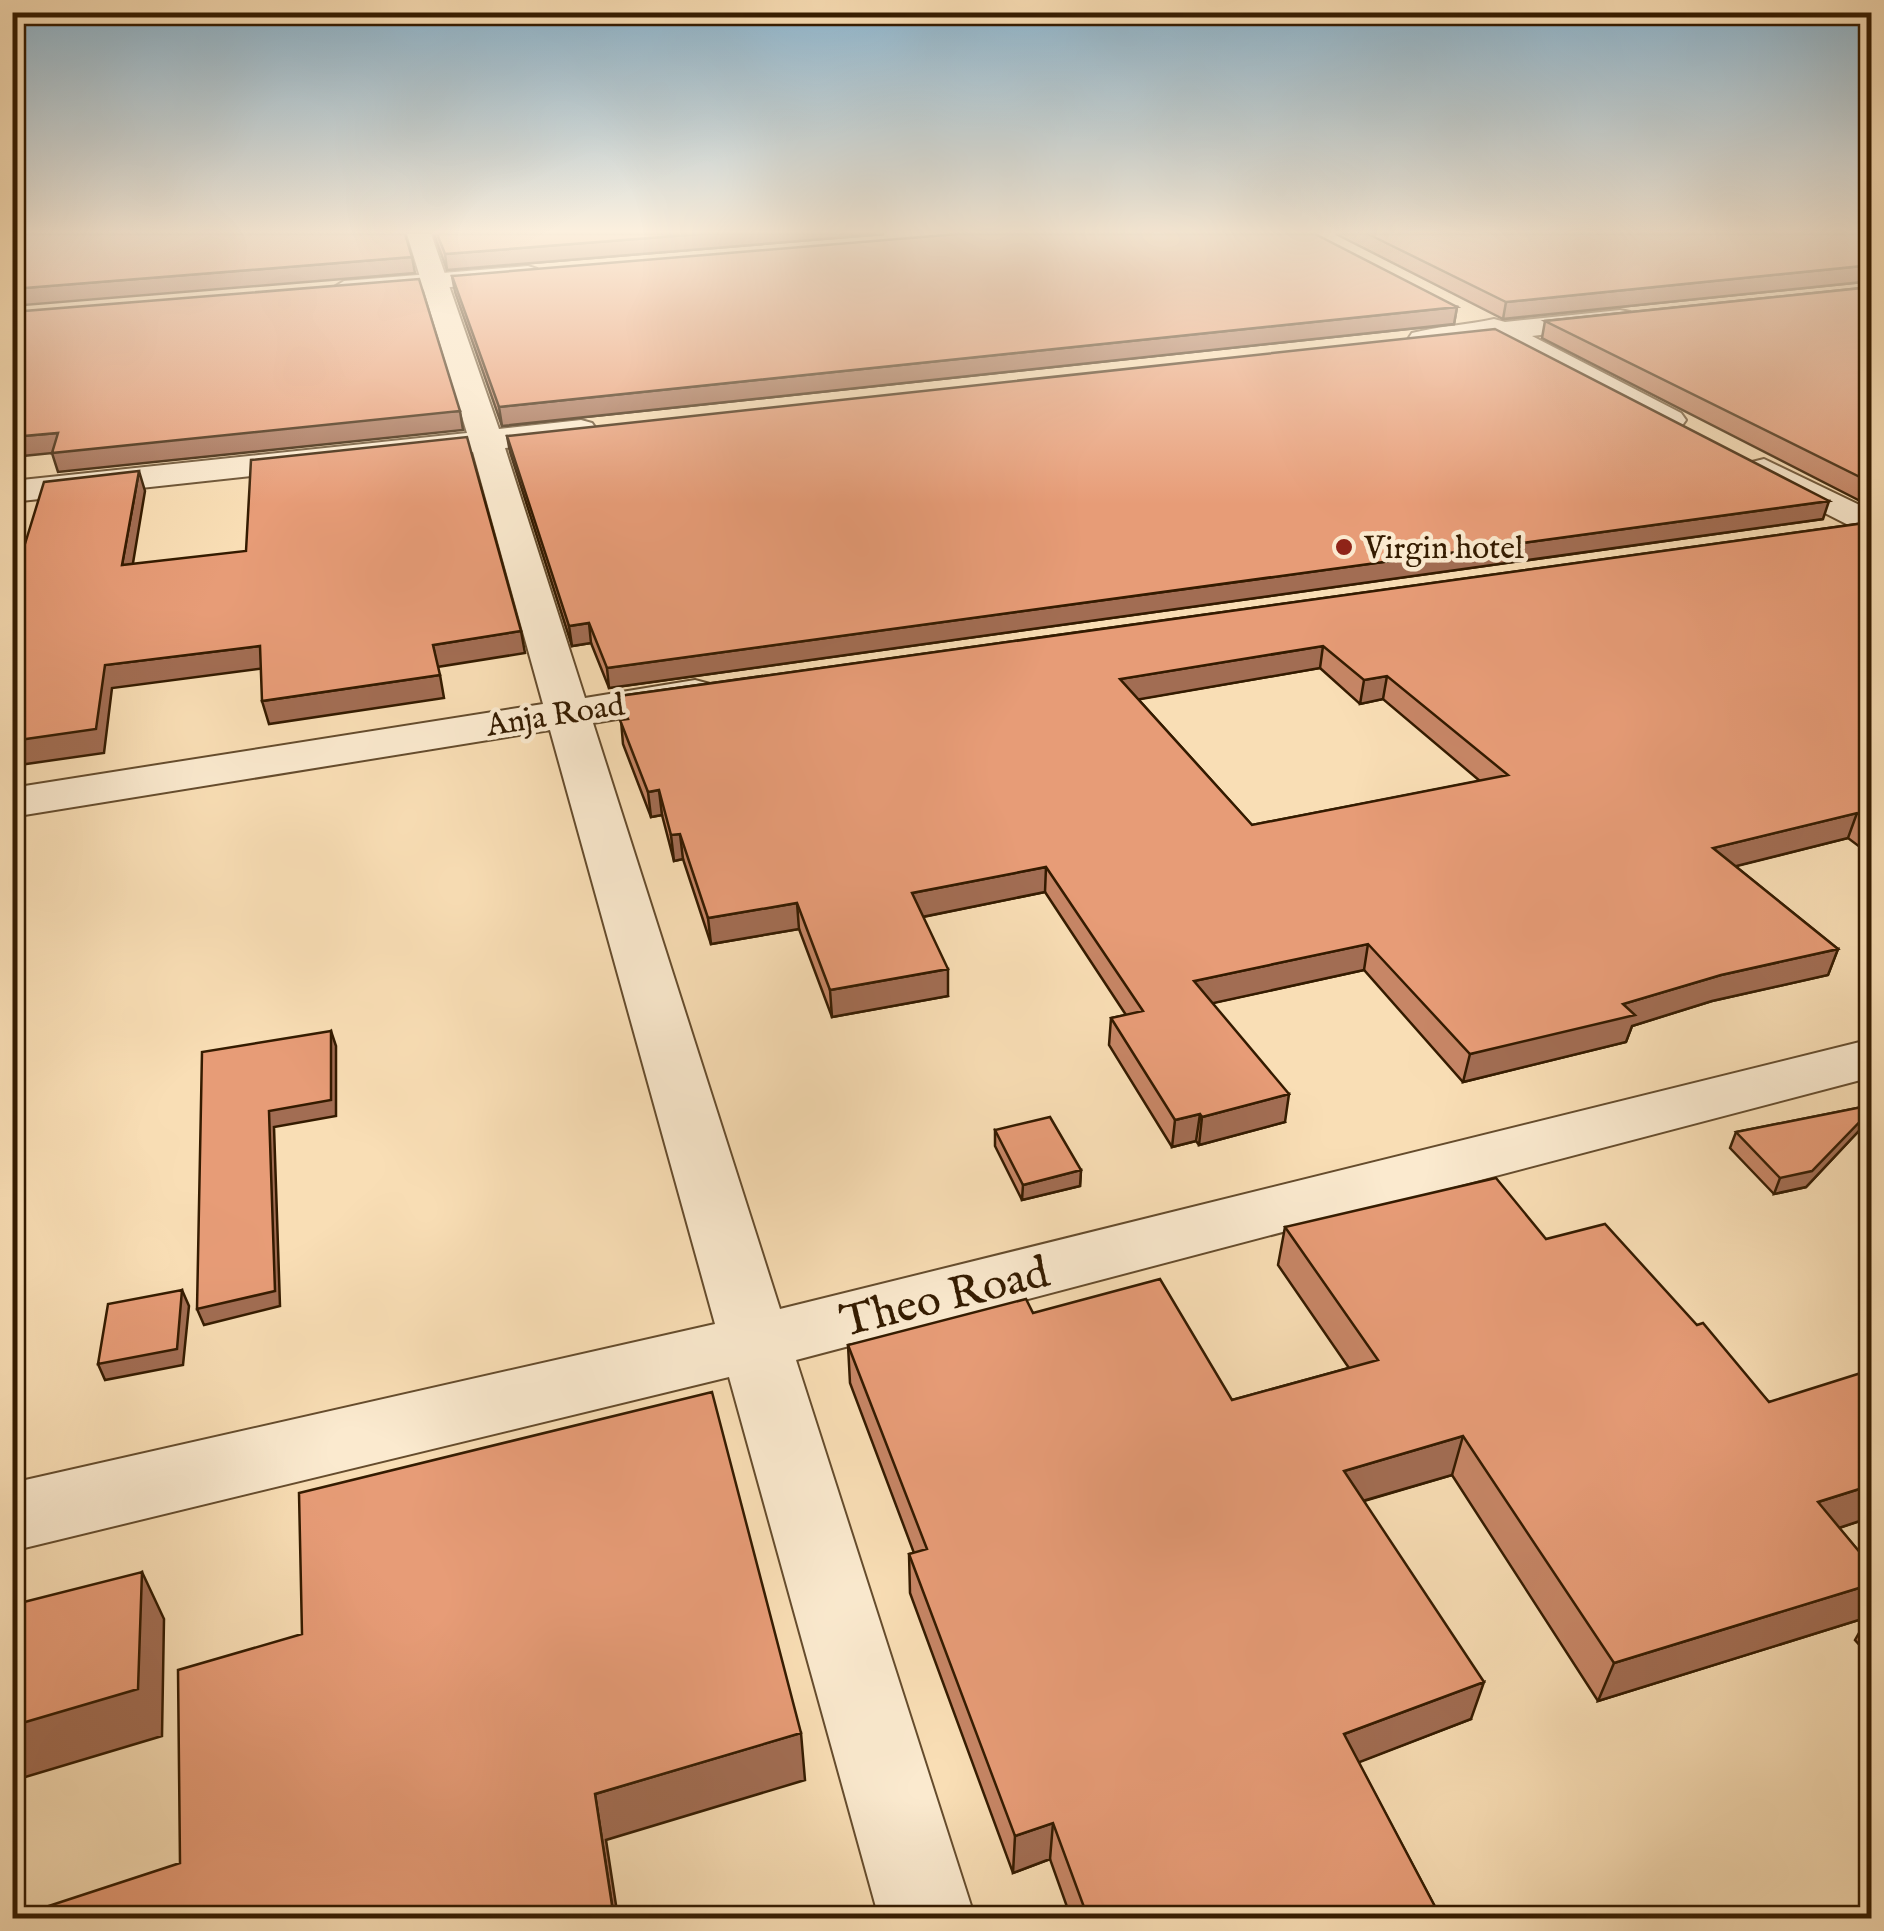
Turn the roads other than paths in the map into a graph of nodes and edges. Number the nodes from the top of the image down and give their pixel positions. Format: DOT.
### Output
graph roads {
  1 [pos="447,324"];
  2 [pos="1487,324"];
  3 [pos="1557,324"];
  4 [pos="1499,330"];
  5 [pos="1400,341"];
  6 [pos="606,428"];
  7 [pos="1702,437"];
  8 [pos="486,440"];
  9 [pos="1736,455"];
  10 [pos="12,492"];
  11 [pos="1872,526"];
  12 [pos="1813,535"];
  13 [pos="740,686"];
  14 [pos="564,711"];
  15 [pos="12,803"];
  16 [pos="1872,1058"];
  17 [pos="754,1343"];
  18 [pos="12,1517"];
  19 [pos="927,1918"];
  1 -- 8 [label="street"];
  2 -- 4 [label="street"];
  3 -- 4 [label="street"];
  4 -- 5 [label="street"];
  4 -- 7 [label="street"];
  6 -- 8 [label="street"];
  8 -- 10 [label="street"];
  8 -- 14 [label="street"];
  9 -- 11 [label="street"];
  11 -- 12 [label="street"];
  13 -- 14 [label="street, Anja Road"];
  14 -- 15 [label="street, Anja Road"];
  14 -- 17 [label="street"];
  16 -- 17 [label="street, Theo Road"];
  17 -- 18 [label="street, Theo Road"];
  17 -- 19 [label="street"];
}
